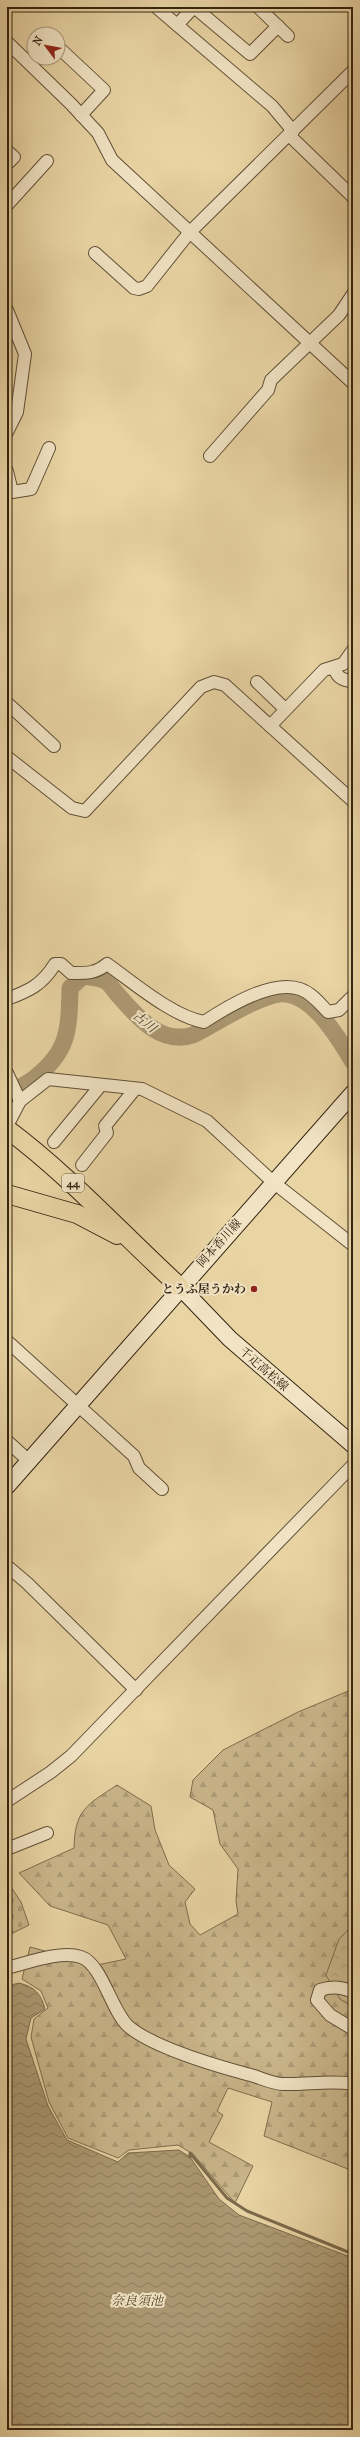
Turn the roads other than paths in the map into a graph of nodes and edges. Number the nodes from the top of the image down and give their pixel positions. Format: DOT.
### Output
graph roads {
  1 [pos="156,7"];
  2 [pos="194,7"];
  3 [pos="258,7"];
  4 [pos="177,25"];
  5 [pos="278,26"];
  6 [pos="288,36"];
  7 [pos="7,42"];
  8 [pos="66,54"];
  9 [pos="26,55"];
  10 [pos="40,66"];
  11 [pos="353,71"];
  12 [pos="81,115"];
  13 [pos="291,133"];
  14 [pos="7,151"];
  15 [pos="47,160"];
  16 [pos="7,164"];
  17 [pos="353,197"];
  18 [pos="7,205"];
  19 [pos="189,233"];
  20 [pos="95,253"];
  21 [pos="353,294"];
  22 [pos="8,313"];
  23 [pos="310,342"];
  24 [pos="353,383"];
  25 [pos="12,410"];
  26 [pos="7,432"];
  27 [pos="49,448"];
  28 [pos="210,456"];
  29 [pos="7,471"];
  30 [pos="353,650"];
  31 [pos="334,668"];
  32 [pos="353,677"];
  33 [pos="257,682"];
  34 [pos="7,703"];
  35 [pos="285,709"];
  36 [pos="270,726"];
  37 [pos="54,746"];
  38 [pos="7,757"];
  39 [pos="353,801"];
  40 [pos="353,996"];
  41 [pos="7,999"];
  42 [pos="10,1078"];
  43 [pos="101,1085"];
  44 [pos="135,1088"];
  45 [pos="353,1093"];
  46 [pos="19,1098"];
  47 [pos="7,1126"];
  48 [pos="7,1129"];
  49 [pos="54,1142"];
  50 [pos="82,1165"];
  51 [pos="273,1182"];
  52 [pos="7,1194"];
  53 [pos="133,1244"];
  54 [pos="353,1245"];
  55 [pos="180,1287"];
  56 [pos="7,1341"];
  57 [pos="78,1406"];
  58 [pos="7,1441"];
  59 [pos="353,1445"];
  60 [pos="29,1461"];
  61 [pos="353,1465"];
  62 [pos="7,1486"];
  63 [pos="162,1489"];
  64 [pos="7,1566"];
  65 [pos="136,1690"];
  66 [pos="7,1800"];
  67 [pos="46,1833"];
  68 [pos="7,1849"];
  69 [pos="7,1968"];
  70 [pos="353,1992"];
  71 [pos="353,2029"];
  72 [pos="353,2084"];
  1 -- 4 [label="street"];
  2 -- 4 [label="street"];
  2 -- 5 [label="street"];
  3 -- 5 [label="street"];
  4 -- 13 [label="street"];
  5 -- 6 [label="street"];
  7 -- 9 [label="street"];
  8 -- 12 [label="street"];
  10 -- 12 [label="street"];
  11 -- 13 [label="street"];
  12 -- 19 [label="street"];
  13 -- 17 [label="street"];
  13 -- 19 [label="street"];
  14 -- 16 [label="street"];
  15 -- 18 [label="street"];
  19 -- 20 [label="street"];
  19 -- 23 [label="street"];
  21 -- 23 [label="street"];
  22 -- 25 [label="street"];
  23 -- 24 [label="street"];
  23 -- 28 [label="street"];
  25 -- 26 [label="street"];
  27 -- 29 [label="street"];
  30 -- 31 [label="street"];
  31 -- 32 [label="street"];
  31 -- 35 [label="street"];
  33 -- 35 [label="street"];
  34 -- 37 [label="street"];
  35 -- 36 [label="street"];
  36 -- 38 [label="street"];
  36 -- 39 [label="street"];
  40 -- 41 [label="street"];
  42 -- 46 [label="street"];
  43 -- 44 [label="street"];
  43 -- 46 [label="street"];
  43 -- 49 [label="street"];
  44 -- 50 [label="street"];
  44 -- 51 [label="street"];
  45 -- 51 [label="main road, 岡本香川線"];
  46 -- 47 [label="street"];
  48 -- 53 [label="main road, 44"];
  51 -- 54 [label="street"];
  51 -- 55 [label="main road, 岡本香川線"];
  52 -- 53 [label="main road, 44"];
  53 -- 55 [label="main road, 44"];
  55 -- 57 [label="main road, 岡本香川線"];
  55 -- 59 [label="main road, 千疋高松線"];
  56 -- 57 [label="street"];
  57 -- 60 [label="main road, 岡本香川線"];
  57 -- 63 [label="street"];
  58 -- 60 [label="street"];
  60 -- 62 [label="main road, 岡本香川線"];
  61 -- 65 [label="street"];
  64 -- 65 [label="street"];
  65 -- 66 [label="street"];
  67 -- 68 [label="street"];
  69 -- 72 [label="street"];
  70 -- 71 [label="street"];
}
